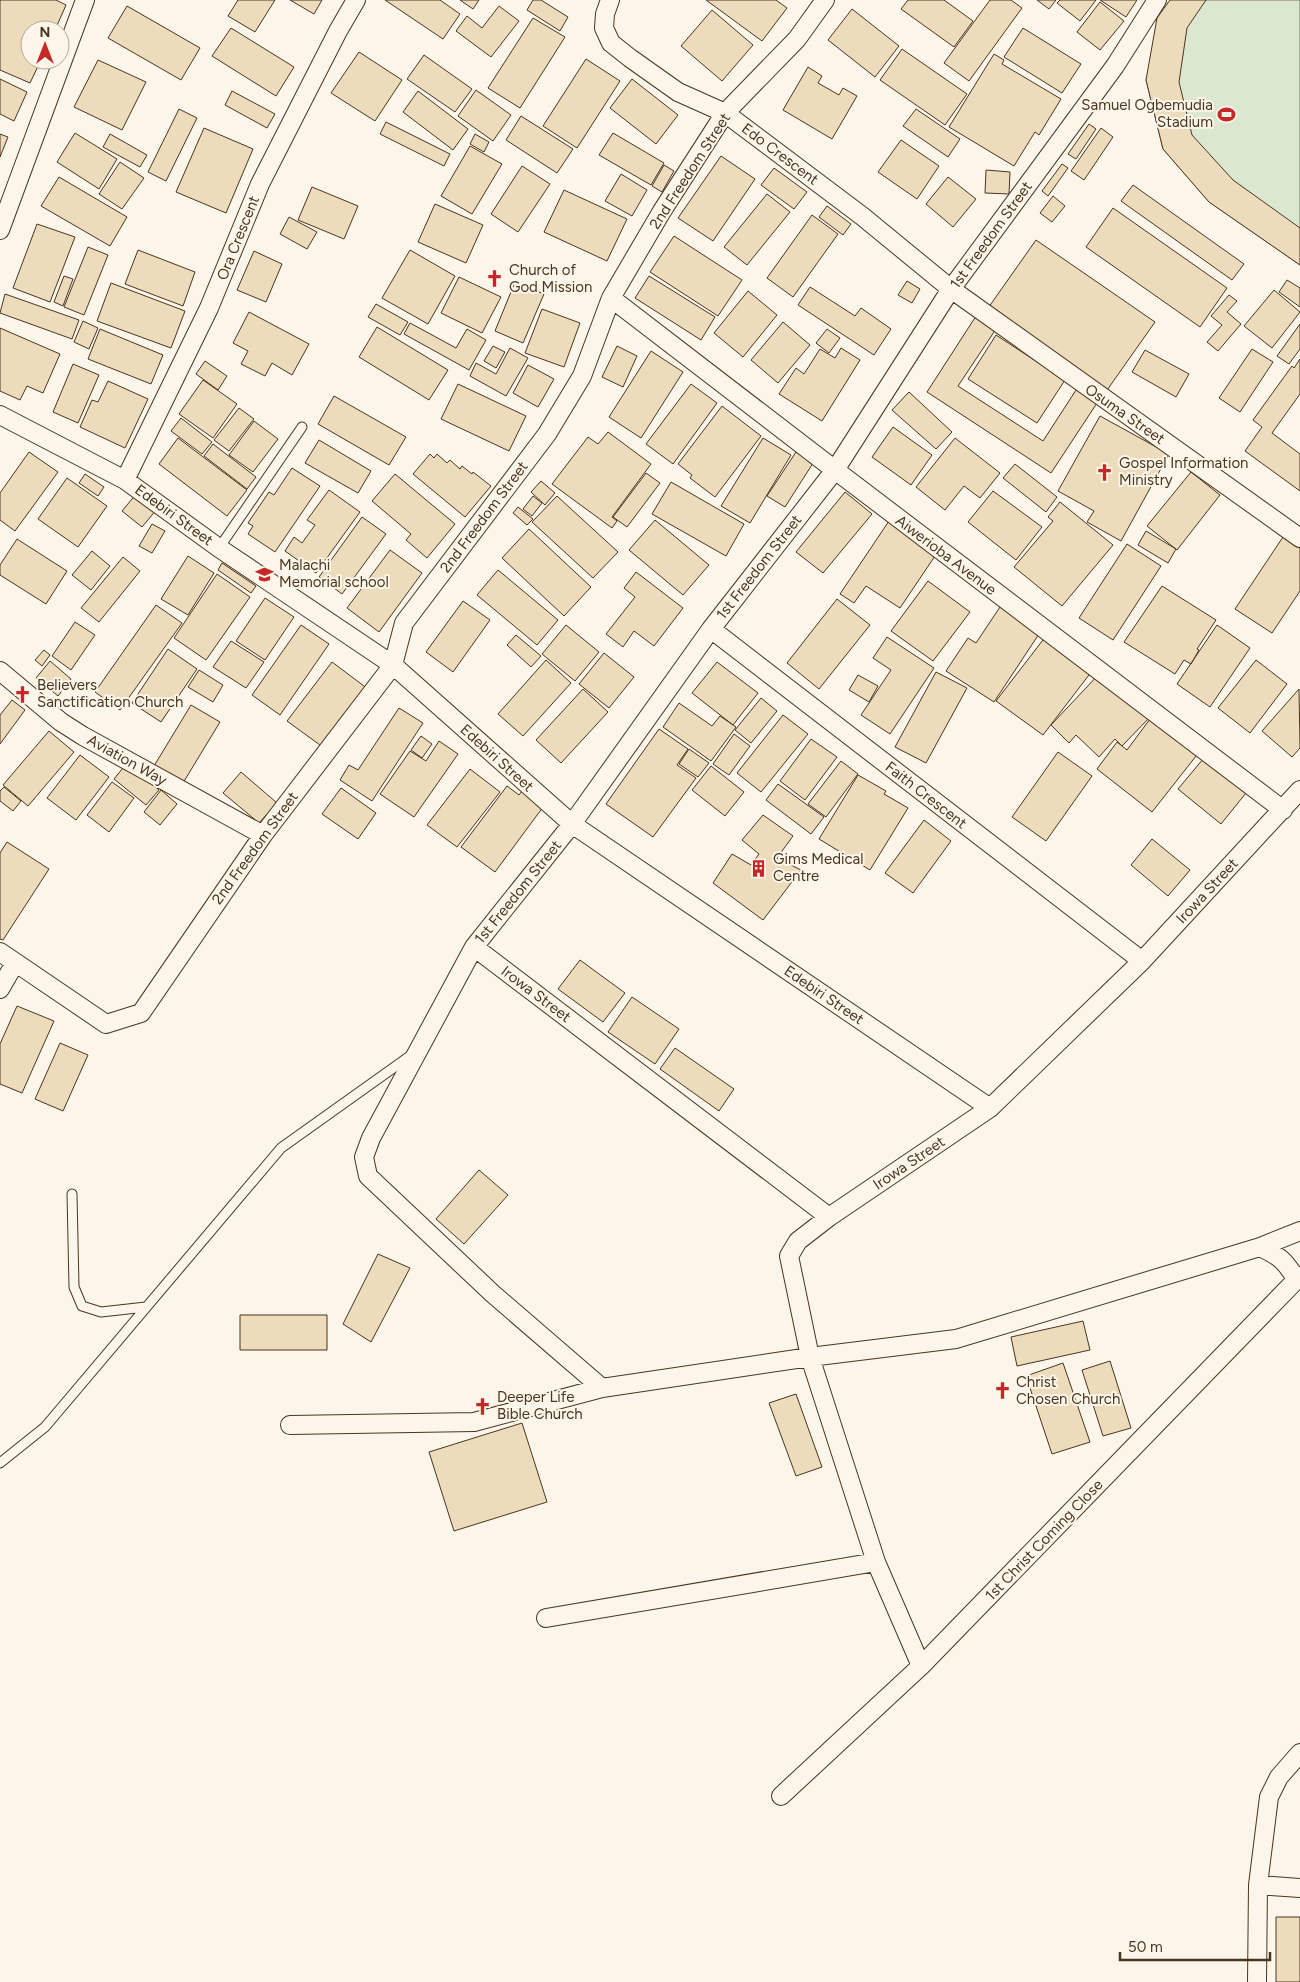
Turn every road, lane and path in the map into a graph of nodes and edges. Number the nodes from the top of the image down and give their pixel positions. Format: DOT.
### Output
graph roads {
  1 [pos="85,0"];
  2 [pos="356,0"];
  3 [pos="610,0"];
  4 [pos="825,0"];
  5 [pos="1156,0"];
  6 [pos="725,112"];
  7 [pos="0,230"];
  8 [pos="951,289"];
  9 [pos="611,298"];
  10 [pos="0,415"];
  11 [pos="302,427"];
  12 [pos="835,470"];
  13 [pos="125,480"];
  14 [pos="1300,538"];
  15 [pos="219,548"];
  16 [pos="710,629"];
  17 [pos="393,665"];
  18 [pos="0,671"];
  19 [pos="1300,790"];
  20 [pos="1282,810"];
  21 [pos="572,824"];
  22 [pos="263,835"];
  23 [pos="474,947"];
  24 [pos="0,952"];
  25 [pos="1142,961"];
  26 [pos="15,963"];
  27 [pos="0,989"];
  28 [pos="418,1050"];
  29 [pos="990,1108"];
  30 [pos="72,1194"];
  31 [pos="829,1218"];
  32 [pos="1300,1231"];
  33 [pos="1260,1247"];
  34 [pos="1298,1278"];
  35 [pos="146,1307"];
  36 [pos="810,1357"];
  37 [pos="602,1388"];
  38 [pos="290,1425"];
  39 [pos="0,1464"];
  40 [pos="876,1562"];
  41 [pos="546,1618"];
  42 [pos="921,1666"];
  43 [pos="1300,1753"];
  44 [pos="781,1796"];
  45 [pos="1258,1885"];
  46 [pos="1300,1888"];
  47 [pos="1257,1982"];
  1 -- 7 [label="street"];
  2 -- 13 [label="street, Ora Crescent"];
  3 -- 6 [label="street, Edo Crescent"];
  4 -- 6 [label="street, 2nd Freedom Street"];
  5 -- 8 [label="street, 1st Freedom Street"];
  6 -- 8 [label="street, Edo Crescent"];
  6 -- 9 [label="street, 2nd Freedom Street"];
  8 -- 12 [label="street, 1st Freedom Street"];
  8 -- 14 [label="street, Osuma Street"];
  9 -- 12 [label="street, Aiwerioba Avenue"];
  9 -- 17 [label="street, 2nd Freedom Street"];
  10 -- 13 [label="street, Edebiri Street"];
  11 -- 15 [label="lane"];
  12 -- 16 [label="street, 1st Freedom Street"];
  12 -- 20 [label="street, Aiwerioba Avenue"];
  13 -- 15 [label="street, Edebiri Street"];
  15 -- 17 [label="street, Edebiri Street"];
  16 -- 21 [label="street, 1st Freedom Street"];
  16 -- 25 [label="street, Faith Crescent"];
  17 -- 21 [label="street, Edebiri Street"];
  17 -- 22 [label="street, 2nd Freedom Street"];
  18 -- 22 [label="street, Aviation Way"];
  19 -- 20 [label="street, Irowa Street"];
  20 -- 25 [label="street, Irowa Street"];
  21 -- 23 [label="street, 1st Freedom Street"];
  21 -- 29 [label="street, Edebiri Street"];
  22 -- 26 [label="street, 2nd Freedom Street"];
  23 -- 28 [label="street, 1st Freedom Street"];
  23 -- 31 [label="street, Irowa Street"];
  24 -- 26 [label="street"];
  25 -- 29 [label="street, Irowa Street"];
  26 -- 27 [label="street"];
  28 -- 35 [label="lane"];
  28 -- 37 [label="street, 1st Freedom Street"];
  29 -- 31 [label="street, Irowa Street"];
  30 -- 35 [label="lane"];
  31 -- 36 [label="street"];
  32 -- 33 [label="street"];
  33 -- 34 [label="street"];
  33 -- 36 [label="street"];
  34 -- 42 [label="street, 1st Christ Coming Close"];
  35 -- 39 [label="lane"];
  36 -- 37 [label="street"];
  36 -- 40 [label="street"];
  37 -- 38 [label="street"];
  40 -- 41 [label="street"];
  40 -- 42 [label="street"];
  42 -- 44 [label="street, 1st Christ Coming Close"];
  43 -- 45 [label="street"];
  45 -- 46 [label="street"];
  45 -- 47 [label="street"];
}
